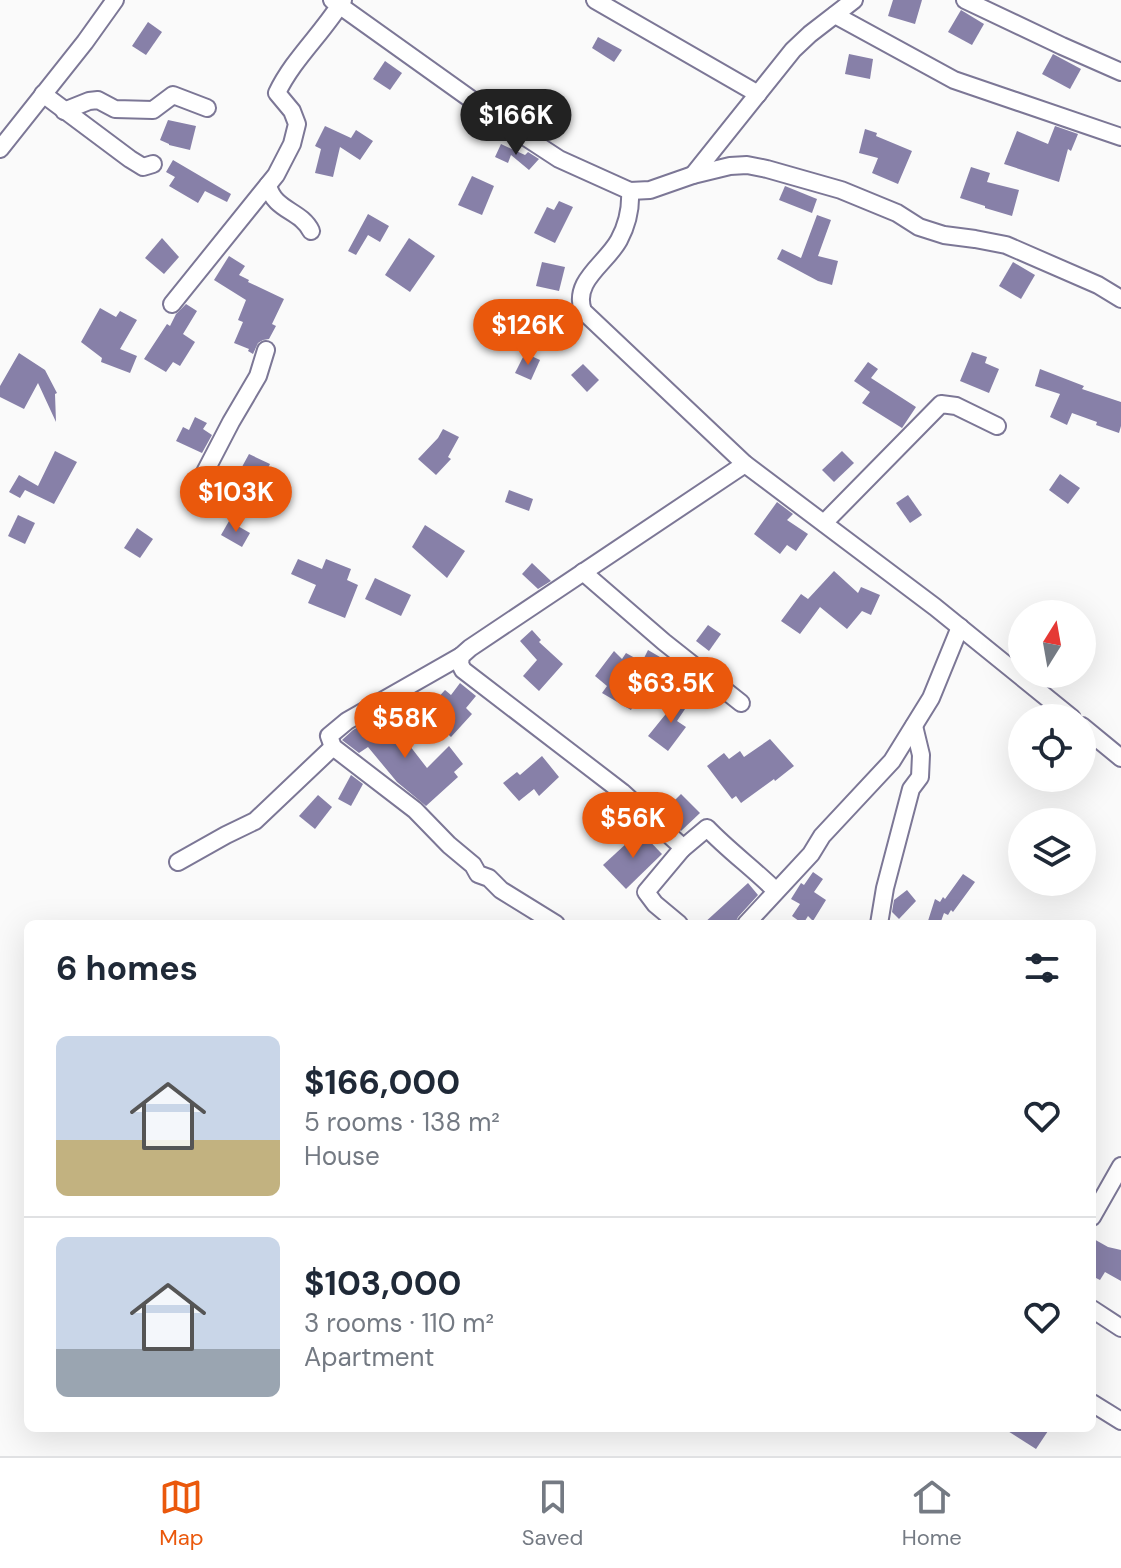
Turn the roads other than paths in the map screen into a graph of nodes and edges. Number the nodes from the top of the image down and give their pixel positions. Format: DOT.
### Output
graph roads {
  1 [pos="115,0"];
  2 [pos="595,0"];
  3 [pos="854,0"];
  4 [pos="965,0"];
  5 [pos="338,2"];
  6 [pos="835,15"];
  7 [pos="1121,72"];
  8 [pos="43,94"];
  9 [pos="758,94"];
  10 [pos="207,108"];
  11 [pos="64,111"];
  12 [pos="1121,137"];
  13 [pos="0,149"];
  14 [pos="153,164"];
  15 [pos="693,175"];
  16 [pos="268,185"];
  17 [pos="630,191"];
  18 [pos="311,231"];
  19 [pos="1121,299"];
  20 [pos="172,304"];
  21 [pos="266,350"];
  22 [pos="997,426"];
  23 [pos="745,464"];
  24 [pos="204,474"];
  25 [pos="824,523"];
  26 [pos="583,572"];
  27 [pos="960,627"];
  28 [pos="461,656"];
  29 [pos="741,703"];
  30 [pos="1055,704"];
  31 [pos="914,726"];
  32 [pos="1096,737"];
  33 [pos="333,747"];
  34 [pos="1121,758"];
  35 [pos="682,849"];
  36 [pos="178,862"];
  37 [pos="776,891"];
  38 [pos="550,920"];
  39 [pos="674,920"];
  40 [pos="750,920"];
  41 [pos="880,920"];
  42 [pos="1121,1166"];
  43 [pos="1096,1210"];
  44 [pos="1096,1312"];
  45 [pos="1121,1328"];
  46 [pos="1096,1405"];
  47 [pos="1121,1421"];
  1 -- 8 [label="street"];
  2 -- 9 [label="street"];
  3 -- 6 [label="street"];
  4 -- 7 [label="street"];
  5 -- 16 [label="street"];
  5 -- 17 [label="street"];
  6 -- 9 [label="street"];
  6 -- 12 [label="street"];
  8 -- 11 [label="street"];
  8 -- 13 [label="street"];
  9 -- 15 [label="street"];
  10 -- 11 [label="street"];
  11 -- 14 [label="street"];
  15 -- 17 [label="street"];
  15 -- 19 [label="street"];
  16 -- 18 [label="street"];
  16 -- 20 [label="street"];
  17 -- 23 [label="street"];
  21 -- 24 [label="street"];
  22 -- 25 [label="street"];
  23 -- 25 [label="street"];
  23 -- 26 [label="street"];
  25 -- 27 [label="street"];
  26 -- 28 [label="street"];
  26 -- 29 [label="street"];
  27 -- 30 [label="street"];
  27 -- 31 [label="street"];
  28 -- 33 [label="street"];
  28 -- 35 [label="street"];
  31 -- 37 [label="street"];
  31 -- 41 [label="street"];
  32 -- 34 [label="street"];
  33 -- 36 [label="street"];
  33 -- 38 [label="street"];
  35 -- 37 [label="street"];
  35 -- 39 [label="street"];
  37 -- 40 [label="street"];
  42 -- 43 [label="street"];
  44 -- 45 [label="street"];
  46 -- 47 [label="street"];
}
